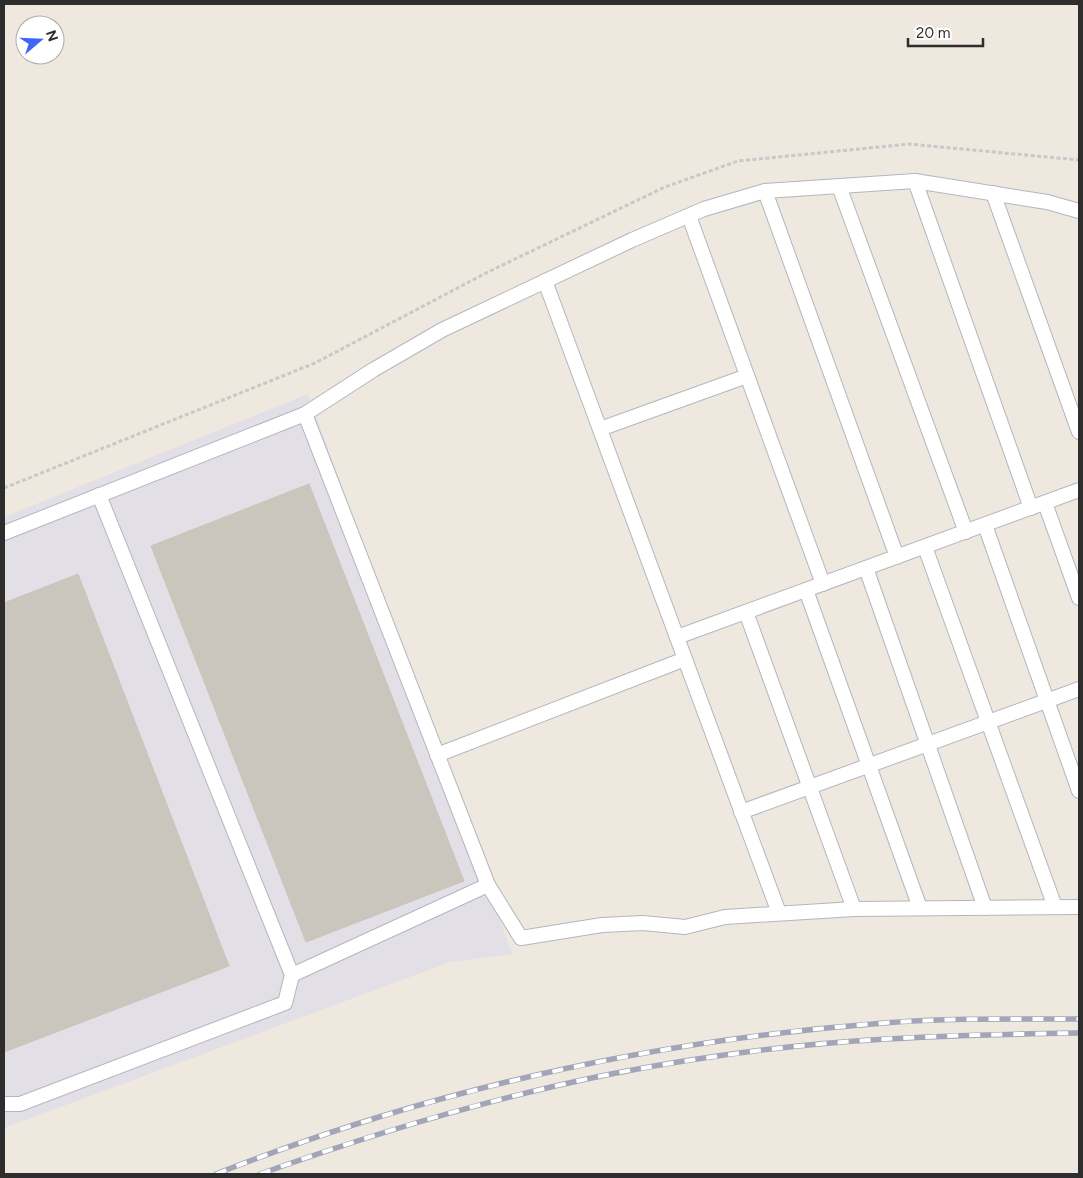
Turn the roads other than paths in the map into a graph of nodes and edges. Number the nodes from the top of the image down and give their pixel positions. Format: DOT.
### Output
graph roads {
  1 [pos="915,181"];
  2 [pos="839,186"];
  3 [pos="765,191"];
  4 [pos="993,193"];
  5 [pos="1078,214"];
  6 [pos="688,216"];
  7 [pos="545,280"];
  8 [pos="747,376"];
  9 [pos="305,414"];
  10 [pos="600,429"];
  11 [pos="1079,432"];
  12 [pos="1079,490"];
  13 [pos="99,495"];
  14 [pos="1045,503"];
  15 [pos="1031,508"];
  16 [pos="985,525"];
  17 [pos="4,532"];
  18 [pos="966,532"];
  19 [pos="925,547"];
  20 [pos="897,557"];
  21 [pos="866,568"];
  22 [pos="823,584"];
  23 [pos="806,590"];
  24 [pos="1079,598"];
  25 [pos="746,612"];
  26 [pos="677,637"];
  27 [pos="685,660"];
  28 [pos="1079,689"];
  29 [pos="1047,701"];
  30 [pos="988,722"];
  31 [pos="929,743"];
  32 [pos="437,755"];
  33 [pos="870,765"];
  34 [pos="809,788"];
  35 [pos="1079,791"];
  36 [pos="741,812"];
  37 [pos="488,885"];
  38 [pos="1055,907"];
  39 [pos="1079,907"];
  40 [pos="920,908"];
  41 [pos="985,908"];
  42 [pos="854,909"];
  43 [pos="779,913"];
  44 [pos="292,975"];
  45 [pos="4,1104"];
  1 -- 2 [label="lane"];
  1 -- 4 [label="lane"];
  1 -- 15 [label="lane"];
  2 -- 3 [label="lane"];
  2 -- 18 [label="lane"];
  3 -- 6 [label="lane"];
  3 -- 20 [label="lane"];
  4 -- 5 [label="lane"];
  4 -- 11 [label="lane"];
  6 -- 7 [label="lane"];
  6 -- 8 [label="lane"];
  7 -- 9 [label="lane"];
  7 -- 10 [label="lane"];
  8 -- 10 [label="lane"];
  8 -- 22 [label="lane"];
  9 -- 13 [label="lane"];
  9 -- 32 [label="lane"];
  10 -- 26 [label="lane"];
  12 -- 14 [label="lane"];
  13 -- 17 [label="lane"];
  13 -- 44 [label="lane"];
  14 -- 15 [label="lane"];
  14 -- 24 [label="lane"];
  15 -- 16 [label="lane"];
  16 -- 18 [label="lane"];
  16 -- 29 [label="lane"];
  18 -- 19 [label="lane"];
  19 -- 20 [label="lane"];
  19 -- 30 [label="lane"];
  20 -- 21 [label="lane"];
  21 -- 22 [label="lane"];
  21 -- 31 [label="lane"];
  22 -- 23 [label="lane"];
  23 -- 25 [label="lane"];
  23 -- 33 [label="lane"];
  25 -- 26 [label="lane"];
  25 -- 34 [label="lane"];
  26 -- 27 [label="lane"];
  27 -- 32 [label="lane"];
  27 -- 36 [label="lane"];
  28 -- 29 [label="lane"];
  29 -- 30 [label="lane"];
  29 -- 35 [label="lane"];
  30 -- 31 [label="lane"];
  30 -- 38 [label="lane"];
  31 -- 33 [label="lane"];
  31 -- 41 [label="lane"];
  32 -- 37 [label="lane"];
  33 -- 34 [label="lane"];
  33 -- 40 [label="lane"];
  34 -- 36 [label="lane"];
  34 -- 42 [label="lane"];
  36 -- 43 [label="lane"];
  37 -- 43 [label="lane"];
  37 -- 44 [label="lane"];
  38 -- 39 [label="lane"];
  38 -- 41 [label="lane"];
  40 -- 41 [label="lane"];
  40 -- 42 [label="lane"];
  42 -- 43 [label="lane"];
  44 -- 45 [label="lane"];
}
